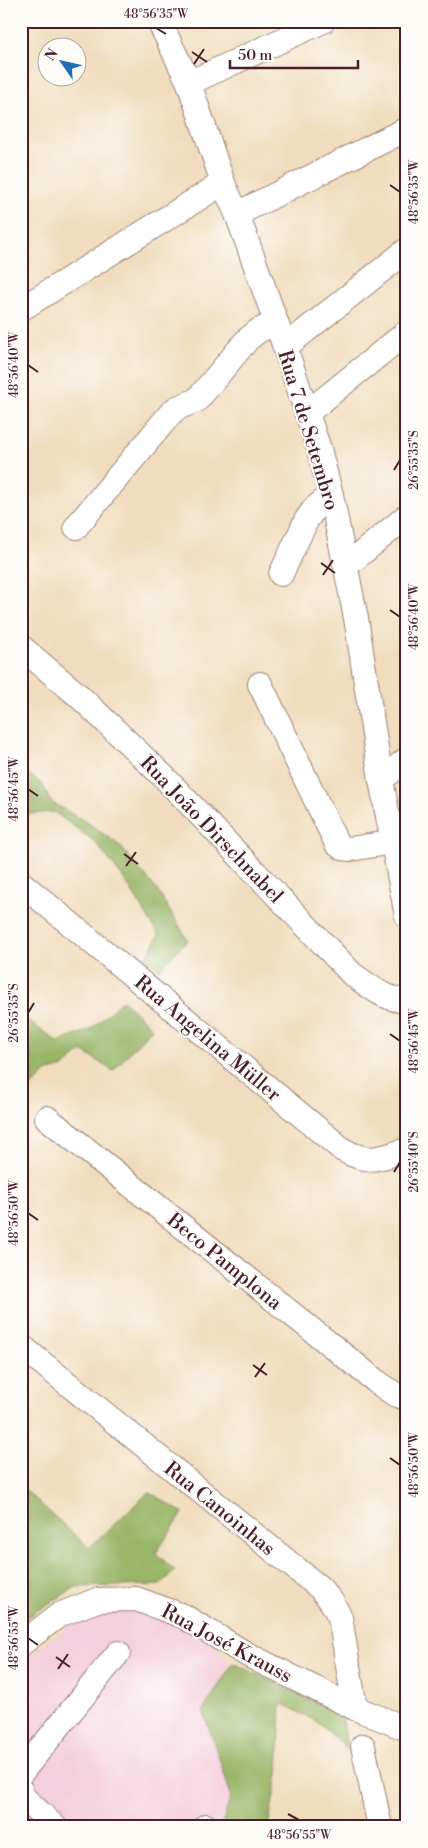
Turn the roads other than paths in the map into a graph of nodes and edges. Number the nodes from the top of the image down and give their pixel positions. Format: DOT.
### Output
graph roads {
  1 [pos="323,21"];
  2 [pos="164,24"];
  3 [pos="189,83"];
  4 [pos="407,129"];
  5 [pos="224,183"];
  6 [pos="236,214"];
  7 [pos="407,250"];
  8 [pos="22,309"];
  9 [pos="276,323"];
  10 [pos="407,332"];
  11 [pos="285,347"];
  12 [pos="307,413"];
  13 [pos="331,495"];
  14 [pos="407,516"];
  15 [pos="76,527"];
  16 [pos="346,566"];
  17 [pos="281,574"];
  18 [pos="21,647"];
  19 [pos="260,684"];
  20 [pos="407,759"];
  21 [pos="381,780"];
  22 [pos="392,842"];
  23 [pos="21,882"];
  24 [pos="407,916"];
  25 [pos="407,1001"];
  26 [pos="47,1118"];
  27 [pos="407,1150"];
  28 [pos="21,1346"];
  29 [pos="407,1398"];
  30 [pos="21,1644"];
  31 [pos="118,1653"];
  32 [pos="355,1708"];
  33 [pos="407,1729"];
  34 [pos="363,1746"];
  35 [pos="21,1773"];
  36 [pos="21,1791"];
  37 [pos="54,1827"];
  38 [pos="380,1827"];
  1 -- 3 [label="street"];
  2 -- 3 [label="street, Rua 7 de Setembro"];
  3 -- 5 [label="street, Rua 7 de Setembro"];
  4 -- 6 [label="street"];
  5 -- 6 [label="street, Rua 7 de Setembro"];
  5 -- 8 [label="street"];
  6 -- 9 [label="street, Rua 7 de Setembro"];
  7 -- 11 [label="street"];
  9 -- 11 [label="street, Rua 7 de Setembro"];
  9 -- 15 [label="street"];
  10 -- 12 [label="street"];
  11 -- 12 [label="street, Rua 7 de Setembro"];
  12 -- 13 [label="street, Rua 7 de Setembro"];
  13 -- 16 [label="street, Rua 7 de Setembro"];
  13 -- 17 [label="street"];
  14 -- 16 [label="street"];
  16 -- 21 [label="street, Rua 7 de Setembro"];
  18 -- 25 [label="street, Rua João Dirschnabel"];
  19 -- 22 [label="street"];
  20 -- 21 [label="street"];
  21 -- 22 [label="street, Rua 7 de Setembro"];
  22 -- 24 [label="street, Rua 7 de Setembro"];
  23 -- 27 [label="street, Rua Angelina Müller"];
  26 -- 29 [label="street, Beco Pamplona"];
  28 -- 32 [label="street, Rua Canoinhas"];
  30 -- 32 [label="street, Rua José Krauss"];
  31 -- 35 [label="street"];
  32 -- 33 [label="street, Rua José Krauss"];
  34 -- 38 [label="street"];
  36 -- 37 [label="street"];
}
